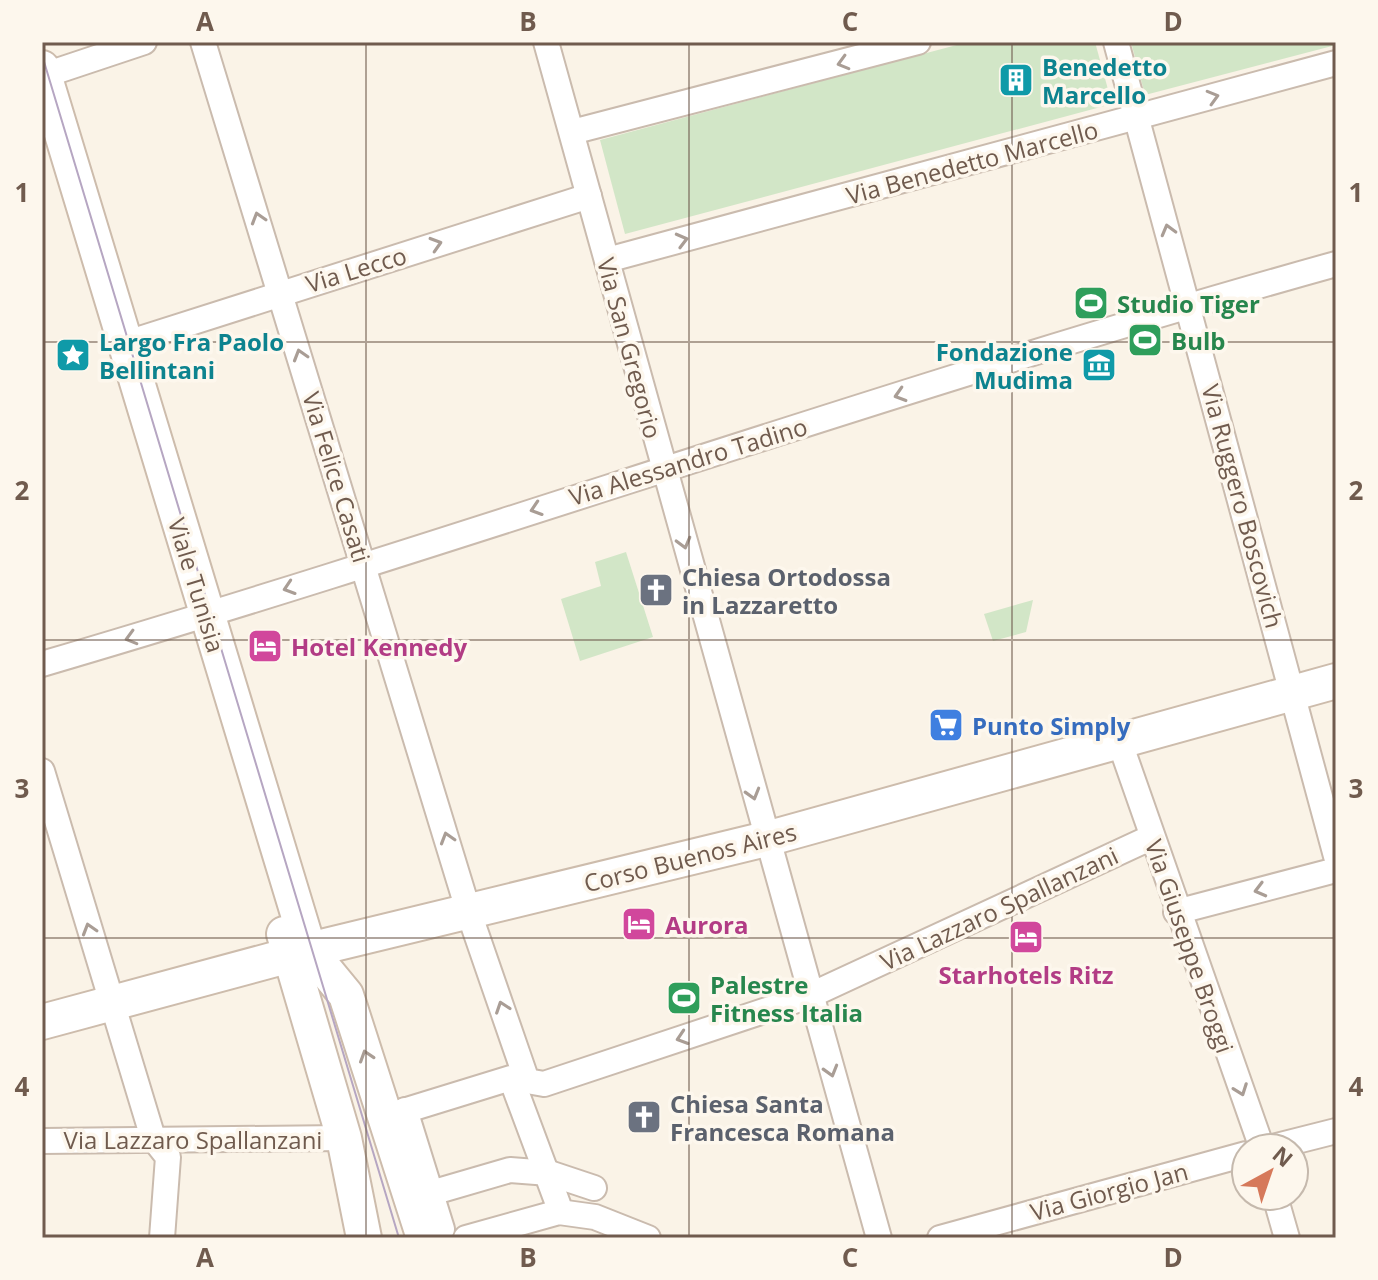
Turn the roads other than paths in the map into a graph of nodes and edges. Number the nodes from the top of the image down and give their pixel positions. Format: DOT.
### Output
graph roads {
  1 [pos="144,42"];
  2 [pos="203,42"];
  3 [pos="546,42"];
  4 [pos="918,42"];
  5 [pos="1116,42"];
  6 [pos="1336,63"];
  7 [pos="43,73"];
  8 [pos="1138,118"];
  9 [pos="572,132"];
  10 [pos="589,196"];
  11 [pos="607,260"];
  12 [pos="1336,264"];
  13 [pos="281,293"];
  14 [pos="1188,305"];
  15 [pos="124,344"];
  16 [pos="663,468"];
  17 [pos="363,564"];
  18 [pos="206,616"];
  19 [pos="42,664"];
  20 [pos="1336,681"];
  21 [pos="1293,693"];
  22 [pos="1120,743"];
  23 [pos="42,771"];
  24 [pos="1152,837"];
  25 [pos="766,839"];
  26 [pos="1336,856"];
  27 [pos="1336,870"];
  28 [pos="1176,912"];
  29 [pos="469,913"];
  30 [pos="300,952"];
  31 [pos="809,996"];
  32 [pos="112,1003"];
  33 [pos="42,1022"];
  34 [pos="527,1081"];
  35 [pos="396,1118"];
  36 [pos="1336,1131"];
  37 [pos="1256,1132"];
  38 [pos="344,1138"];
  39 [pos="1310,1138"];
  40 [pos="42,1141"];
  41 [pos="150,1143"];
  42 [pos="1230,1159"];
  43 [pos="549,1173"];
  44 [pos="594,1188"];
  45 [pos="431,1193"];
  46 [pos="549,1210"];
  47 [pos="1280,1212"];
  48 [pos="433,1233"];
  49 [pos="973,1234"];
  50 [pos="365,1236"];
  51 [pos="162,1238"];
  52 [pos="466,1238"];
  53 [pos="648,1238"];
  54 [pos="879,1238"];
  55 [pos="940,1238"];
  56 [pos="1287,1238"];
  1 -- 7 [label="street"];
  13 -- 2 [label="street, Via Felice Casati, one-way"];
  3 -- 9 [label="street, Via San Gregorio"];
  4 -- 9 [label="street, one-way"];
  5 -- 8 [label="street, Via Ruggero Boscovich"];
  8 -- 6 [label="street, Via Benedetto Marcello, one-way"];
  7 -- 15 [label="street"];
  11 -- 8 [label="street, Via Benedetto Marcello, one-way"];
  14 -- 8 [label="street, Via Ruggero Boscovich, one-way"];
  9 -- 10 [label="street, Via San Gregorio"];
  10 -- 11 [label="street, Via San Gregorio"];
  13 -- 10 [label="street, Via Lecco, one-way"];
  11 -- 16 [label="street, Via San Gregorio"];
  12 -- 14 [label="street, Via Alessandro Tadino"];
  13 -- 15 [label="street, Via Lecco"];
  17 -- 13 [label="street, Via Felice Casati, one-way"];
  14 -- 16 [label="street, Via Alessandro Tadino, one-way"];
  14 -- 21 [label="street, Via Ruggero Boscovich"];
  15 -- 18 [label="street, Viale Tunisia"];
  16 -- 17 [label="street, Via Alessandro Tadino, one-way"];
  16 -- 25 [label="street, Via San Gregorio, one-way"];
  17 -- 18 [label="street, Via Alessandro Tadino, one-way"];
  29 -- 17 [label="street, Via Felice Casati, one-way"];
  18 -- 19 [label="street, Via Alessandro Tadino, one-way"];
  18 -- 30 [label="street, Viale Tunisia"];
  20 -- 21 [label="street, Corso Buenos Aires"];
  21 -- 22 [label="street, Corso Buenos Aires"];
  21 -- 26 [label="street, Via Ruggero Boscovich"];
  22 -- 24 [label="street, Via Giuseppe Broggi"];
  22 -- 25 [label="street, Corso Buenos Aires"];
  32 -- 23 [label="street, one-way"];
  24 -- 28 [label="street, Via Giuseppe Broggi"];
  24 -- 31 [label="street, Via Lazzaro Spallanzani"];
  25 -- 29 [label="street, Corso Buenos Aires"];
  25 -- 31 [label="street, Via San Gregorio"];
  27 -- 28 [label="street, one-way"];
  28 -- 37 [label="street, Via Giuseppe Broggi, one-way"];
  29 -- 30 [label="street, Corso Buenos Aires"];
  34 -- 29 [label="street, Via Felice Casati, one-way"];
  30 -- 32 [label="street, Corso Buenos Aires"];
  35 -- 30 [label="street, one-way"];
  30 -- 38 [label="street, Viale Tunisia"];
  31 -- 34 [label="street, Via Lazzaro Spallanzani, one-way"];
  31 -- 54 [label="street, Via San Gregorio, one-way"];
  32 -- 33 [label="street, Corso Buenos Aires"];
  32 -- 41 [label="street"];
  35 -- 43 [label="street"];
  35 -- 45 [label="street"];
  35 -- 48 [label="street"];
  36 -- 39 [label="street"];
  38 -- 41 [label="street, Via Lazzaro Spallanzani"];
  38 -- 50 [label="street, Viale Tunisia"];
  40 -- 41 [label="street, Via Lazzaro Spallanzani"];
  41 -- 51 [label="street"];
  42 -- 49 [label="street, Via Giorgio Jan"];
  43 -- 44 [label="street"];
  43 -- 45 [label="street"];
  43 -- 46 [label="street"];
  45 -- 48 [label="street"];
  46 -- 52 [label="street"];
  46 -- 53 [label="street"];
  47 -- 56 [label="street"];
  49 -- 55 [label="street, Via Giorgio Jan"];
}
